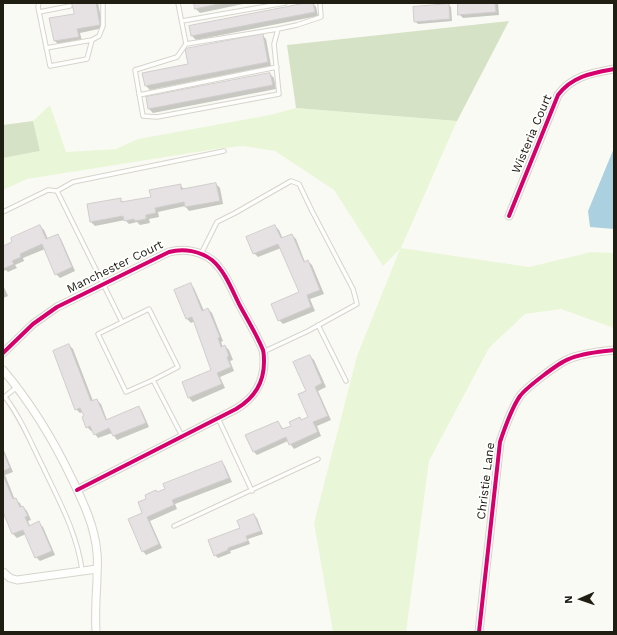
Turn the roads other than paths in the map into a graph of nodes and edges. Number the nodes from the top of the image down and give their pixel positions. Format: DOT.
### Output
graph roads {
  1 [pos="39,3"];
  2 [pos="103,3"];
  3 [pos="178,3"];
  4 [pos="285,3"];
  5 [pos="320,3"];
  6 [pos="70,6"];
  7 [pos="39,12"];
  8 [pos="182,21"];
  9 [pos="278,29"];
  10 [pos="92,40"];
  11 [pos="186,44"];
  12 [pos="46,48"];
  13 [pos="277,67"];
  14 [pos="614,69"];
  15 [pos="139,95"];
  16 [pos="224,151"];
  17 [pos="57,191"];
  18 [pos="3,212"];
  19 [pos="509,216"];
  20 [pos="202,254"];
  21 [pos="103,284"];
  22 [pos="122,322"];
  23 [pos="318,325"];
  24 [pos="614,350"];
  25 [pos="3,352"];
  26 [pos="263,352"];
  27 [pos="3,370"];
  28 [pos="153,380"];
  29 [pos="346,381"];
  30 [pos="17,387"];
  31 [pos="4,398"];
  32 [pos="218,417"];
  33 [pos="182,436"];
  34 [pos="318,459"];
  35 [pos="77,490"];
  36 [pos="252,492"];
  37 [pos="174,526"];
  38 [pos="97,569"];
  39 [pos="82,570"];
  40 [pos="3,572"];
  41 [pos="96,632"];
  42 [pos="479,632"];
  1 -- 7 [label="lane"];
  2 -- 10 [label="lane"];
  3 -- 8 [label="lane"];
  4 -- 8 [label="lane"];
  5 -- 9 [label="lane"];
  6 -- 7 [label="lane"];
  7 -- 12 [label="lane"];
  8 -- 11 [label="lane"];
  9 -- 11 [label="lane"];
  9 -- 13 [label="lane"];
  10 -- 12 [label="lane"];
  10 -- 12 [label="lane"];
  11 -- 15 [label="lane"];
  13 -- 15 [label="lane"];
  13 -- 15 [label="lane"];
  14 -- 19 [label="street, Wisteria Court"];
  16 -- 17 [label="lane"];
  17 -- 18 [label="lane"];
  17 -- 21 [label="lane"];
  20 -- 21 [label="street, Manchester Court"];
  20 -- 23 [label="lane"];
  20 -- 26 [label="street, Manchester Court"];
  21 -- 22 [label="lane"];
  21 -- 25 [label="street, Manchester Court"];
  22 -- 28 [label="lane"];
  22 -- 28 [label="lane"];
  23 -- 26 [label="lane"];
  23 -- 29 [label="lane"];
  24 -- 42 [label="street, Christie Lane"];
  26 -- 32 [label="street, Manchester Court"];
  27 -- 30 [label="street"];
  28 -- 33 [label="lane"];
  30 -- 31 [label="lane"];
  30 -- 35 [label="street"];
  31 -- 39 [label="lane"];
  32 -- 33 [label="street, Manchester Court"];
  32 -- 36 [label="lane"];
  33 -- 35 [label="street, Manchester Court"];
  34 -- 36 [label="lane"];
  35 -- 38 [label="street"];
  36 -- 37 [label="lane"];
  38 -- 39 [label="street"];
  38 -- 41 [label="street"];
  39 -- 40 [label="street"];
}
